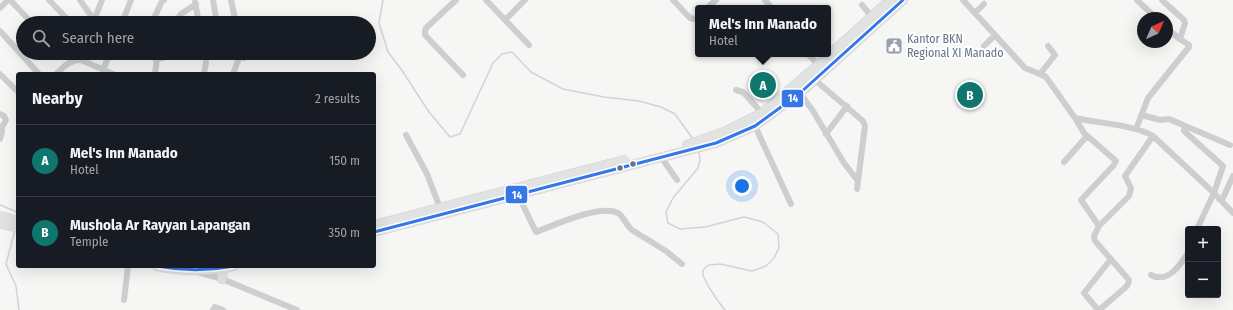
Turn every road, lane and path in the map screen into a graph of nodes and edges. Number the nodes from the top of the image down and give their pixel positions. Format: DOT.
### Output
graph roads {
  1 [pos="9,0"];
  2 [pos="49,0"];
  3 [pos="80,0"];
  4 [pos="102,0"];
  5 [pos="131,0"];
  6 [pos="164,0"];
  7 [pos="213,0"];
  8 [pos="231,0"];
  9 [pos="456,0"];
  10 [pos="486,0"];
  11 [pos="525,0"];
  12 [pos="673,0"];
  13 [pos="890,0"];
  14 [pos="903,0"];
  15 [pos="963,0"];
  16 [pos="1137,0"];
  17 [pos="1162,0"];
  18 [pos="195,2"];
  19 [pos="984,4"];
  20 [pos="862,6"];
  21 [pos="0,8"];
  22 [pos="1150,12"];
  23 [pos="974,13"];
  24 [pos="25,16"];
  25 [pos="64,16"];
  26 [pos="90,16"];
  27 [pos="96,16"];
  28 [pos="125,16"];
  29 [pos="155,16"];
  30 [pos="180,16"];
  31 [pos="198,16"];
  32 [pos="216,16"];
  33 [pos="234,16"];
  34 [pos="872,17"];
  35 [pos="695,18"];
  36 [pos="505,20"];
  37 [pos="0,31"];
  38 [pos="1173,34"];
  39 [pos="995,35"];
  40 [pos="1180,39"];
  41 [pos="529,45"];
  42 [pos="984,46"];
  43 [pos="1048,46"];
  44 [pos="16,49"];
  45 [pos="831,54"];
  46 [pos="810,57"];
  47 [pos="828,57"];
  48 [pos="26,60"];
  49 [pos="76,60"];
  50 [pos="81,60"];
  51 [pos="107,60"];
  52 [pos="159,60"];
  53 [pos="239,60"];
  54 [pos="206,62"];
  55 [pos="818,66"];
  56 [pos="103,70"];
  57 [pos="37,72"];
  58 [pos="58,72"];
  59 [pos="108,72"];
  60 [pos="156,72"];
  61 [pos="204,72"];
  62 [pos="234,72"];
  63 [pos="0,74"];
  64 [pos="1040,74"];
  65 [pos="463,75"];
  66 [pos="815,80"];
  67 [pos="16,90"];
  68 [pos="736,90"];
  69 [pos="800,93"];
  70 [pos="847,106"];
  71 [pos="762,113"];
  72 [pos="0,114"];
  73 [pos="1142,115"];
  74 [pos="1075,118"];
  75 [pos="755,126"];
  76 [pos="1185,126"];
  77 [pos="1136,129"];
  78 [pos="826,134"];
  79 [pos="406,135"];
  80 [pos="1087,136"];
  81 [pos="1153,136"];
  82 [pos="0,139"];
  83 [pos="715,139"];
  84 [pos="1230,145"];
  85 [pos="689,147"];
  86 [pos="661,157"];
  87 [pos="861,160"];
  88 [pos="1064,162"];
  89 [pos="605,168"];
  90 [pos="848,169"];
  91 [pos="1233,176"];
  92 [pos="678,180"];
  93 [pos="858,181"];
  94 [pos="857,190"];
  95 [pos="1214,193"];
  96 [pos="1076,194"];
  97 [pos="518,195"];
  98 [pos="1219,199"];
  99 [pos="1081,200"];
  100 [pos="791,204"];
  101 [pos="440,208"];
  102 [pos="1233,213"];
  103 [pos="7,220"];
  104 [pos="376,224"];
  105 [pos="1099,226"];
  106 [pos="1199,226"];
  107 [pos="16,227"];
  108 [pos="376,231"];
  109 [pos="1185,257"];
  110 [pos="1111,259"];
  111 [pos="682,264"];
  112 [pos="128,268"];
  113 [pos="168,268"];
  114 [pos="198,268"];
  115 [pos="223,268"];
  116 [pos="1151,275"];
  117 [pos="222,279"];
  118 [pos="124,300"];
  119 [pos="1103,309"];
  120 [pos="213,310"];
  121 [pos="223,310"];
  122 [pos="297,310"];
  1 -- 21 [label="street"];
  1 -- 24 [label="street"];
  2 -- 25 [label="street"];
  3 -- 26 [label="street"];
  4 -- 27 [label="street"];
  5 -- 28 [label="street"];
  6 -- 29 [label="street"];
  7 -- 32 [label="street"];
  8 -- 33 [label="street"];
  9 -- 65 [label="street"];
  10 -- 36 [label="street"];
  11 -- 36 [label="street"];
  12 -- 35 [label="street"];
  13 -- 34 [label="highway"];
  14 -- 66 [label="highway"];
  15 -- 23 [label="street"];
  16 -- 22 [label="street"];
  17 -- 40 [label="street"];
  18 -- 30 [label="street"];
  18 -- 31 [label="street"];
  19 -- 23 [label="street"];
  20 -- 34 [label="street"];
  23 -- 39 [label="street"];
  34 -- 45 [label="highway"];
  36 -- 41 [label="street"];
  37 -- 44 [label="street"];
  38 -- 40 [label="street"];
  39 -- 42 [label="street"];
  39 -- 64 [label="street"];
  40 -- 73 [label="street"];
  43 -- 64 [label="street"];
  46 -- 55 [label="street"];
  47 -- 55 [label="highway"];
  48 -- 57 [label="street"];
  49 -- 58 [label="street"];
  50 -- 56 [label="street"];
  51 -- 56 [label="street"];
  52 -- 60 [label="street"];
  53 -- 62 [label="street"];
  54 -- 61 [label="street"];
  55 -- 71 [label="highway"];
  56 -- 59 [label="street"];
  63 -- 67 [label="street"];
  64 -- 74 [label="street"];
  66 -- 69 [label="highway"];
  66 -- 70 [label="street"];
  68 -- 71 [label="street"];
  69 -- 75 [label="highway"];
  69 -- 78 [label="street"];
  70 -- 78 [label="street"];
  70 -- 87 [label="street"];
  71 -- 83 [label="highway"];
  72 -- 82 [label="street"];
  73 -- 76 [label="street"];
  73 -- 77 [label="street"];
  74 -- 77 [label="street"];
  74 -- 80 [label="street"];
  75 -- 83 [label="highway"];
  75 -- 100 [label="street"];
  76 -- 84 [label="street"];
  76 -- 95 [label="street"];
  77 -- 81 [label="street"];
  78 -- 90 [label="street"];
  79 -- 101 [label="street"];
  80 -- 88 [label="street"];
  80 -- 99 [label="street"];
  81 -- 95 [label="street"];
  81 -- 105 [label="street"];
  83 -- 85 [label="highway"];
  85 -- 86 [label="highway"];
  85 -- 89 [label="highway"];
  86 -- 89 [label="highway"];
  86 -- 92 [label="street"];
  87 -- 90 [label="street"];
  87 -- 93 [label="street"];
  89 -- 97 [label="highway"];
  89 -- 101 [label="highway"];
  90 -- 93 [label="street"];
  91 -- 98 [label="street"];
  93 -- 94 [label="street"];
  95 -- 98 [label="street"];
  95 -- 106 [label="street"];
  96 -- 99 [label="street"];
  97 -- 108 [label="highway"];
  97 -- 111 [label="street"];
  98 -- 102 [label="street"];
  99 -- 105 [label="street"];
  101 -- 104 [label="highway"];
  103 -- 107 [label="highway"];
  105 -- 110 [label="street"];
  109 -- 116 [label="street"];
  110 -- 119 [label="street"];
  110 -- 119 [label="street"];
  112 -- 118 [label="street"];
  113 -- 114 [label="highway"];
  114 -- 115 [label="highway"];
  114 -- 117 [label="street"];
  115 -- 117 [label="highway"];
  117 -- 122 [label="street"];
  120 -- 121 [label="street"];
}
